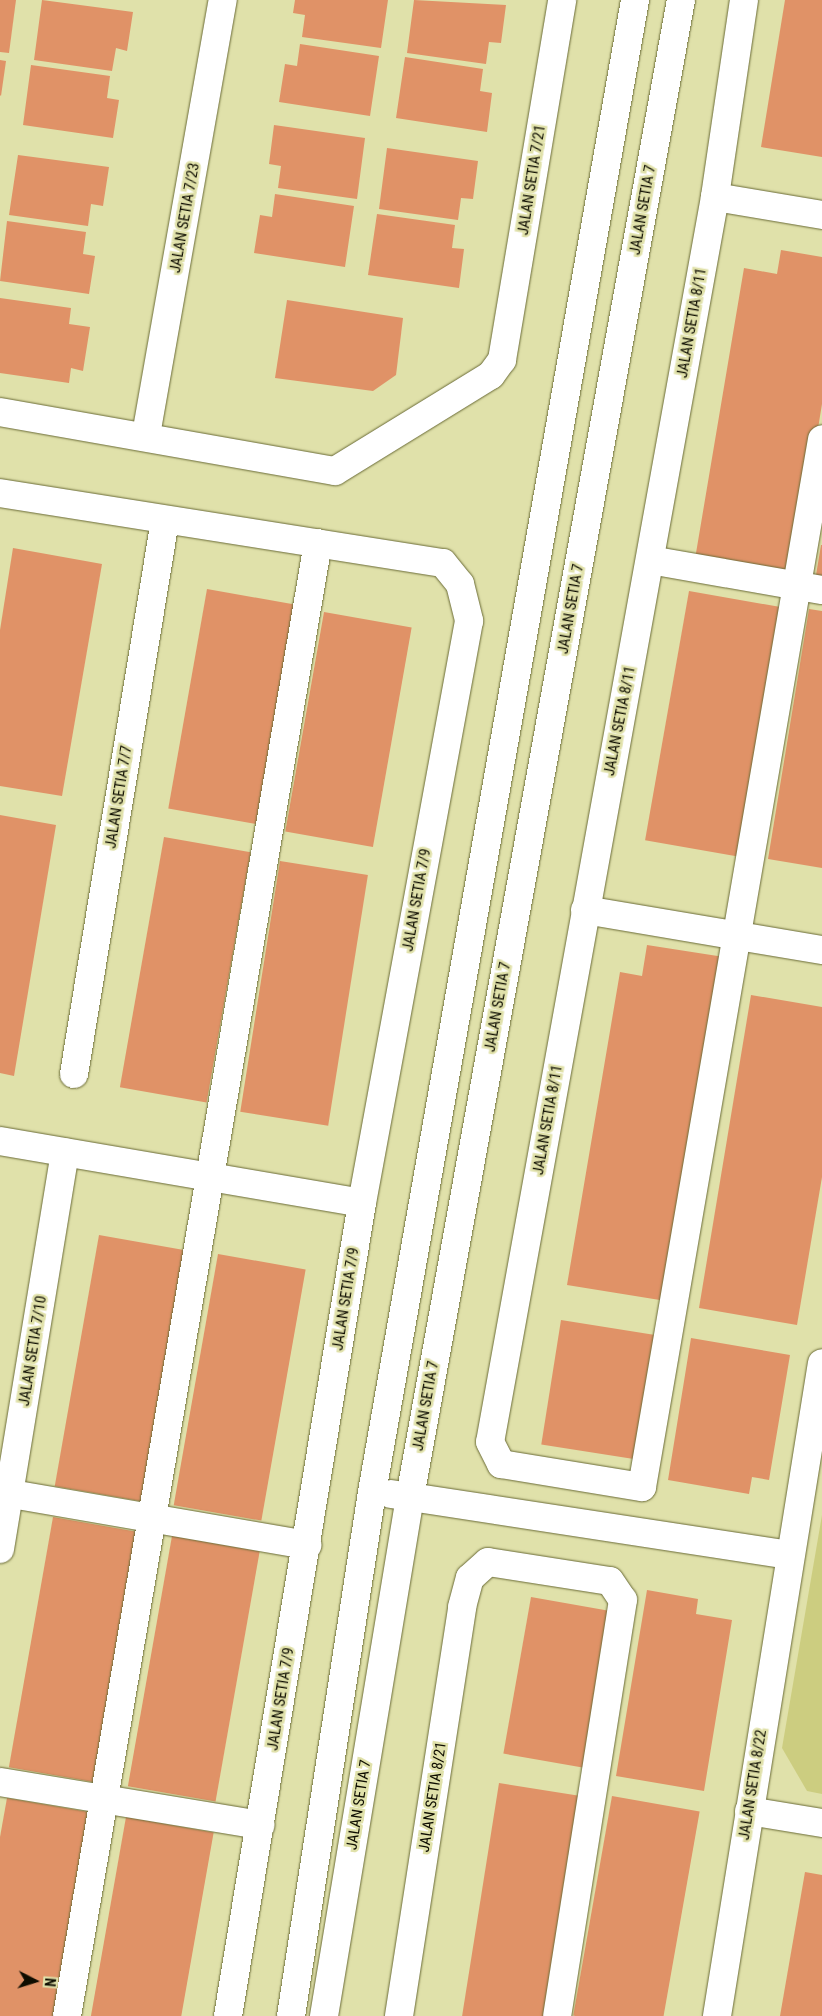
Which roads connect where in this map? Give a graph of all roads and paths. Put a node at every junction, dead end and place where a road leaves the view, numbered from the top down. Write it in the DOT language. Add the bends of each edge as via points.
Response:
graph roads {
  1 [pos="223,0"];
  2 [pos="562,0"];
  3 [pos="635,0"];
  4 [pos="681,0"];
  5 [pos="744,0"];
  6 [pos="715,197"];
  7 [pos="822,215"];
  8 [pos="0,412"];
  9 [pos="146,435"];
  10 [pos="822,439"];
  11 [pos="0,493"];
  12 [pos="165,520"];
  13 [pos="318,543"];
  14 [pos="650,560"];
  15 [pos="810,587"];
  16 [pos="585,910"];
  17 [pos="737,933"];
  18 [pos="822,950"];
  19 [pos="74,1074"];
  20 [pos="0,1141"];
  21 [pos="65,1152"];
  22 [pos="208,1176"];
  23 [pos="362,1203"];
  24 [pos="822,1367"];
  25 [pos="372,1492"];
  26 [pos="5,1493"];
  27 [pos="410,1497"];
  28 [pos="151,1518"];
  29 [pos="307,1545"];
  30 [pos="0,1549"];
  31 [pos="790,1555"];
  32 [pos="0,1782"];
  33 [pos="103,1799"];
  34 [pos="749,1811"];
  35 [pos="822,1823"];
  36 [pos="260,1825"];
  37 [pos="67,2016"];
  38 [pos="228,2016"];
  39 [pos="291,2016"];
  40 [pos="324,2016"];
  41 [pos="399,2016"];
  42 [pos="557,2016"];
  43 [pos="717,2016"];
  1 -- 9 [label="street, JALAN SETIA 7/23"];
  2 -- 9 [label="street, JALAN SETIA 7/21" via="502,360 491,375 335,471"];
  3 -- 25 [label="street"];
  4 -- 27 [label="street, JALAN SETIA 7"];
  5 -- 6 [label="street, JALAN SETIA 8/11"];
  6 -- 7 [label="street"];
  6 -- 14 [label="street, JALAN SETIA 8/11"];
  8 -- 9 [label="street"];
  10 -- 15 [label="street"];
  11 -- 12 [label="street"];
  12 -- 13 [label="street"];
  12 -- 19 [label="street, JALAN SETIA 7/7"];
  13 -- 22 [label="street"];
  13 -- 23 [label="street, JALAN SETIA 7/9" via="442,563 460,584 468,621"];
  14 -- 15 [label="street"];
  14 -- 16 [label="street, JALAN SETIA 8/11"];
  15 -- 17 [label="street"];
  16 -- 17 [label="street"];
  16 -- 17 [label="street, JALAN SETIA 8/11" via="490,1442 501,1464 642,1487"];
  17 -- 18 [label="street"];
  20 -- 21 [label="street"];
  21 -- 22 [label="street"];
  21 -- 26 [label="street, JALAN SETIA 7/10"];
  22 -- 23 [label="street"];
  22 -- 28 [label="street"];
  23 -- 29 [label="street, JALAN SETIA 7/9"];
  24 -- 31 [label="street, JALAN SETIA 8/22"];
  25 -- 27 [label="street"];
  25 -- 39 [label="street"];
  26 -- 28 [label="street"];
  26 -- 30 [label="street, JALAN SETIA 7/10"];
  27 -- 31 [label="street"];
  27 -- 40 [label="street, JALAN SETIA 7"];
  28 -- 29 [label="street"];
  28 -- 33 [label="street"];
  29 -- 36 [label="street, JALAN SETIA 7/9"];
  31 -- 34 [label="street, JALAN SETIA 8/22"];
  32 -- 33 [label="street"];
  33 -- 36 [label="street"];
  33 -- 37 [label="street"];
  34 -- 35 [label="street"];
  34 -- 43 [label="street, JALAN SETIA 8/22"];
  36 -- 38 [label="street, JALAN SETIA 7/9"];
  41 -- 42 [label="street, JALAN SETIA 8/21" via="462,1606 470,1578 488,1562 596,1577 610,1581 622,1600"];
}
